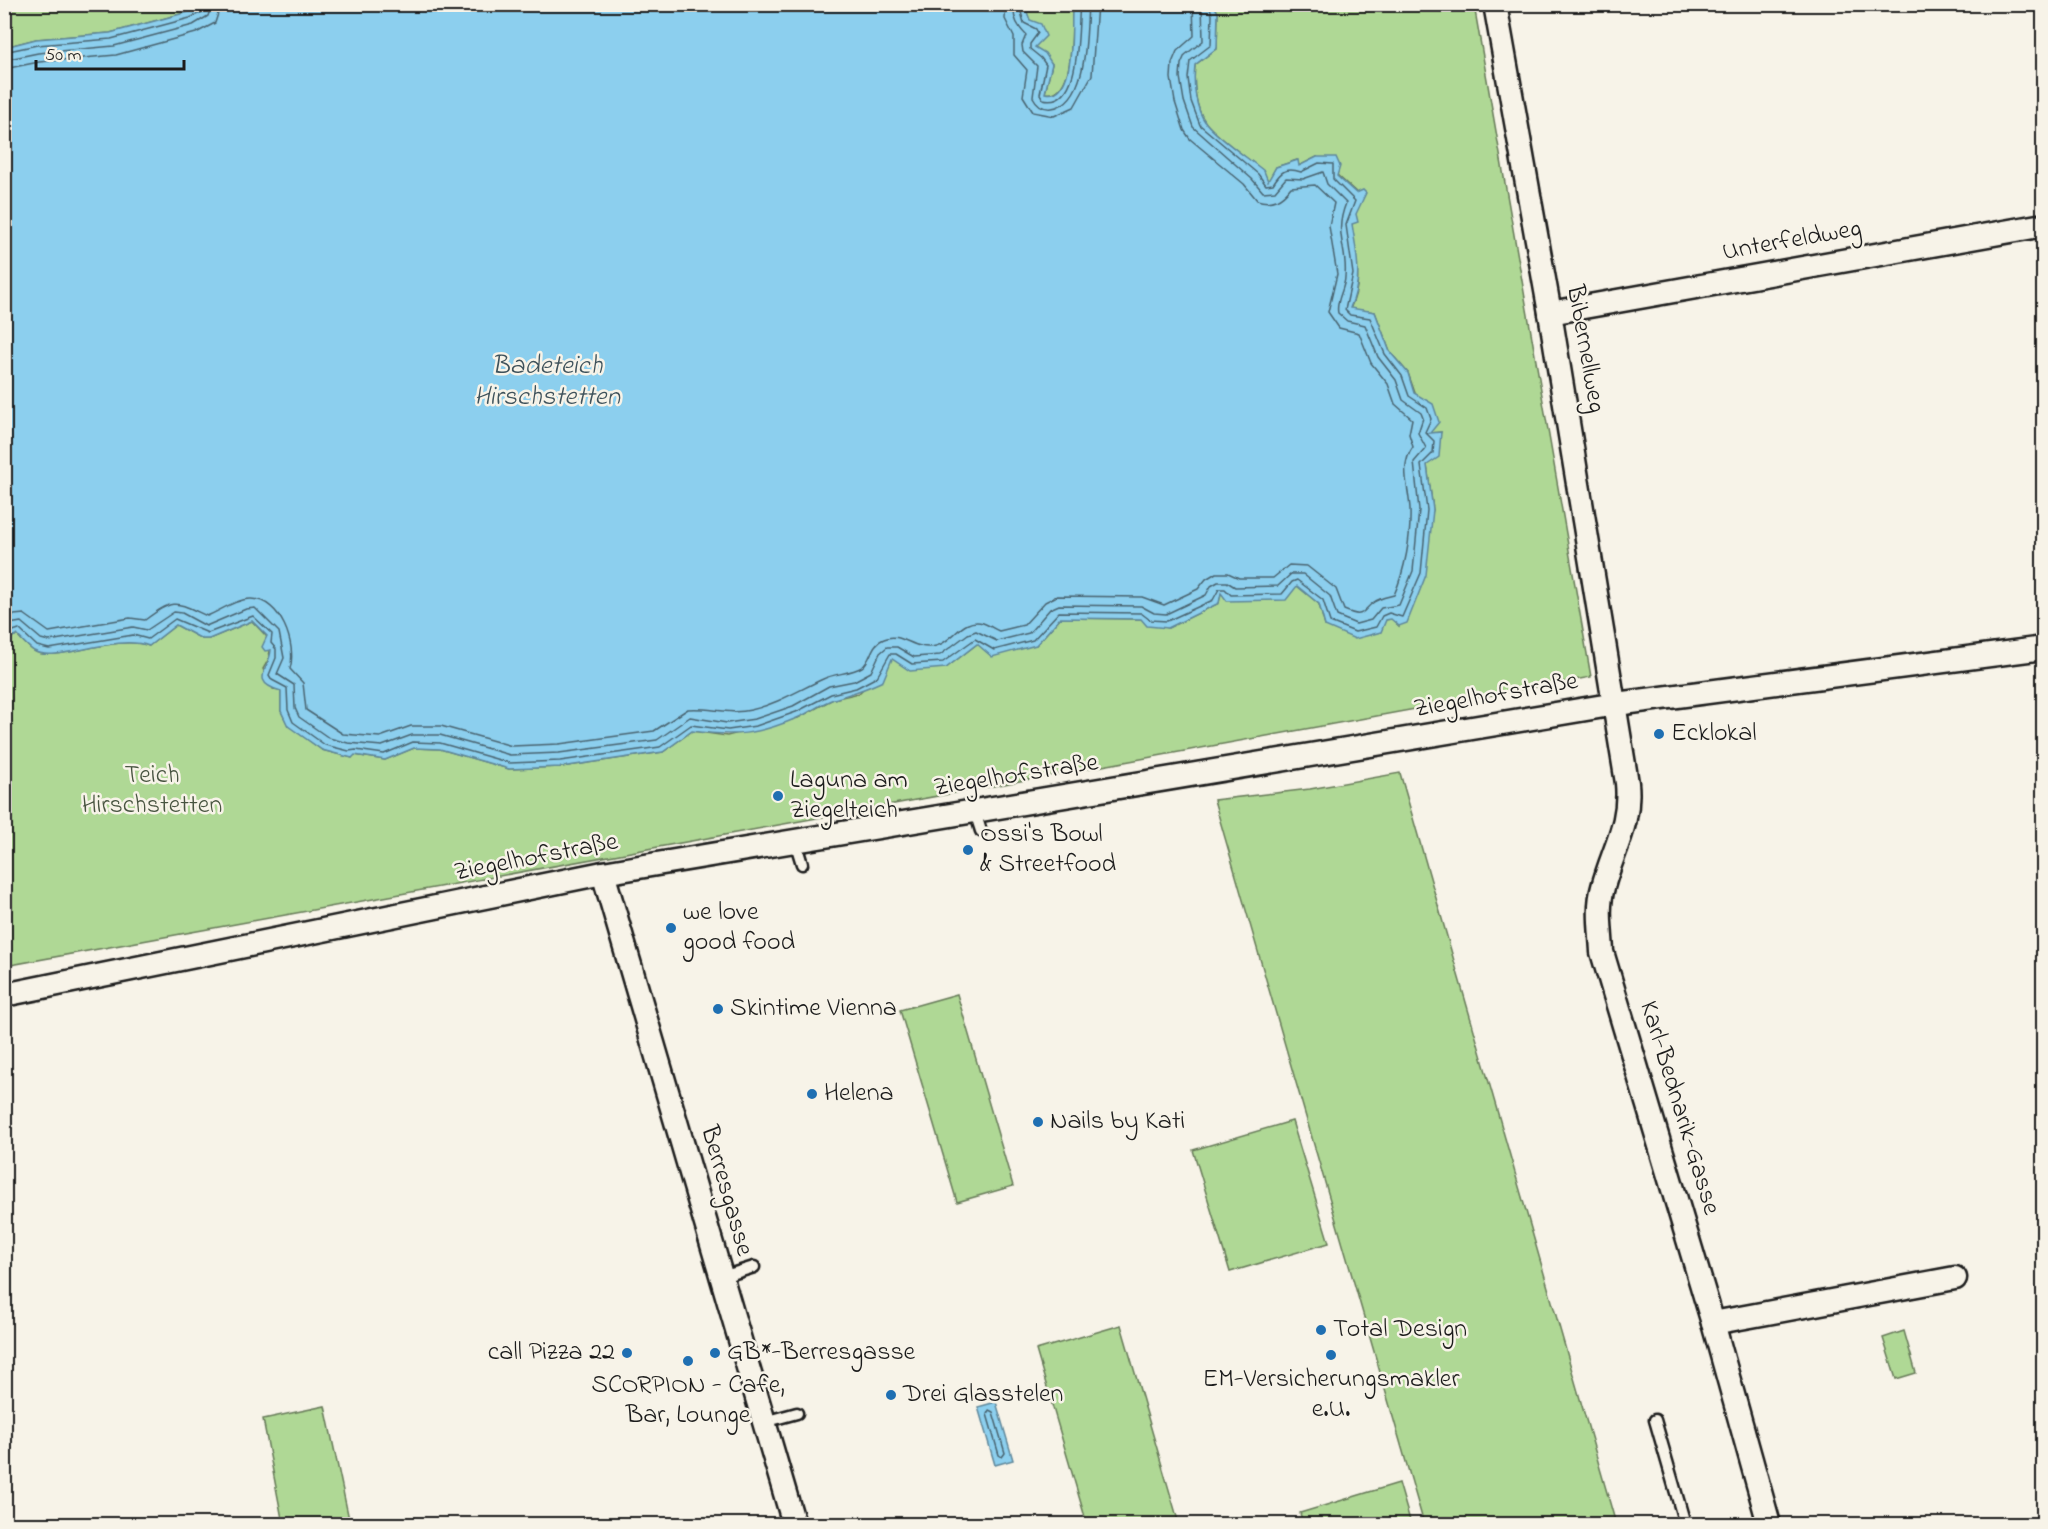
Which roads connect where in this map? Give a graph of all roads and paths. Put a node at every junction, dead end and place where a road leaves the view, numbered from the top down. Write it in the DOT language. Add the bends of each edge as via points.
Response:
graph roads {
  1 [pos="1495,4"];
  2 [pos="2043,225"];
  3 [pos="1551,313"];
  4 [pos="2043,648"];
  5 [pos="1616,704"];
  6 [pos="795,841"];
  7 [pos="802,864"];
  8 [pos="603,873"];
  9 [pos="4,995"];
  10 [pos="754,1268"];
  11 [pos="722,1277"];
  12 [pos="1955,1278"];
  13 [pos="1713,1323"];
  14 [pos="796,1413"];
  15 [pos="1655,1420"];
  16 [pos="764,1422"];
  17 [pos="794,1524"];
  18 [pos="1685,1524"];
  19 [pos="1769,1524"];
  1 -- 3 [label="street, Bibernellweg"];
  2 -- 3 [label="street, Unterfeldweg"];
  3 -- 5 [label="street, Bibernellweg"];
  4 -- 5 [label="street, Ziegelhofstraße"];
  5 -- 6 [label="street, Ziegelhofstraße" via="978,822"];
  5 -- 13 [label="street, Karl-Bednarik-Gasse" via="1629,805 1602,886 1602,952"];
  6 -- 7 [label="lane"];
  6 -- 8 [label="street, Ziegelhofstraße"];
  8 -- 9 [label="street, Ziegelhofstraße"];
  8 -- 11 [label="street, Berresgasse"];
  10 -- 11 [label="lane"];
  11 -- 16 [label="street, Berresgasse"];
  12 -- 13 [label="street"];
  13 -- 19 [label="street, Karl-Bednarik-Gasse"];
  14 -- 16 [label="lane"];
  15 -- 18 [label="lane"];
  16 -- 17 [label="street, Berresgasse"];
}
